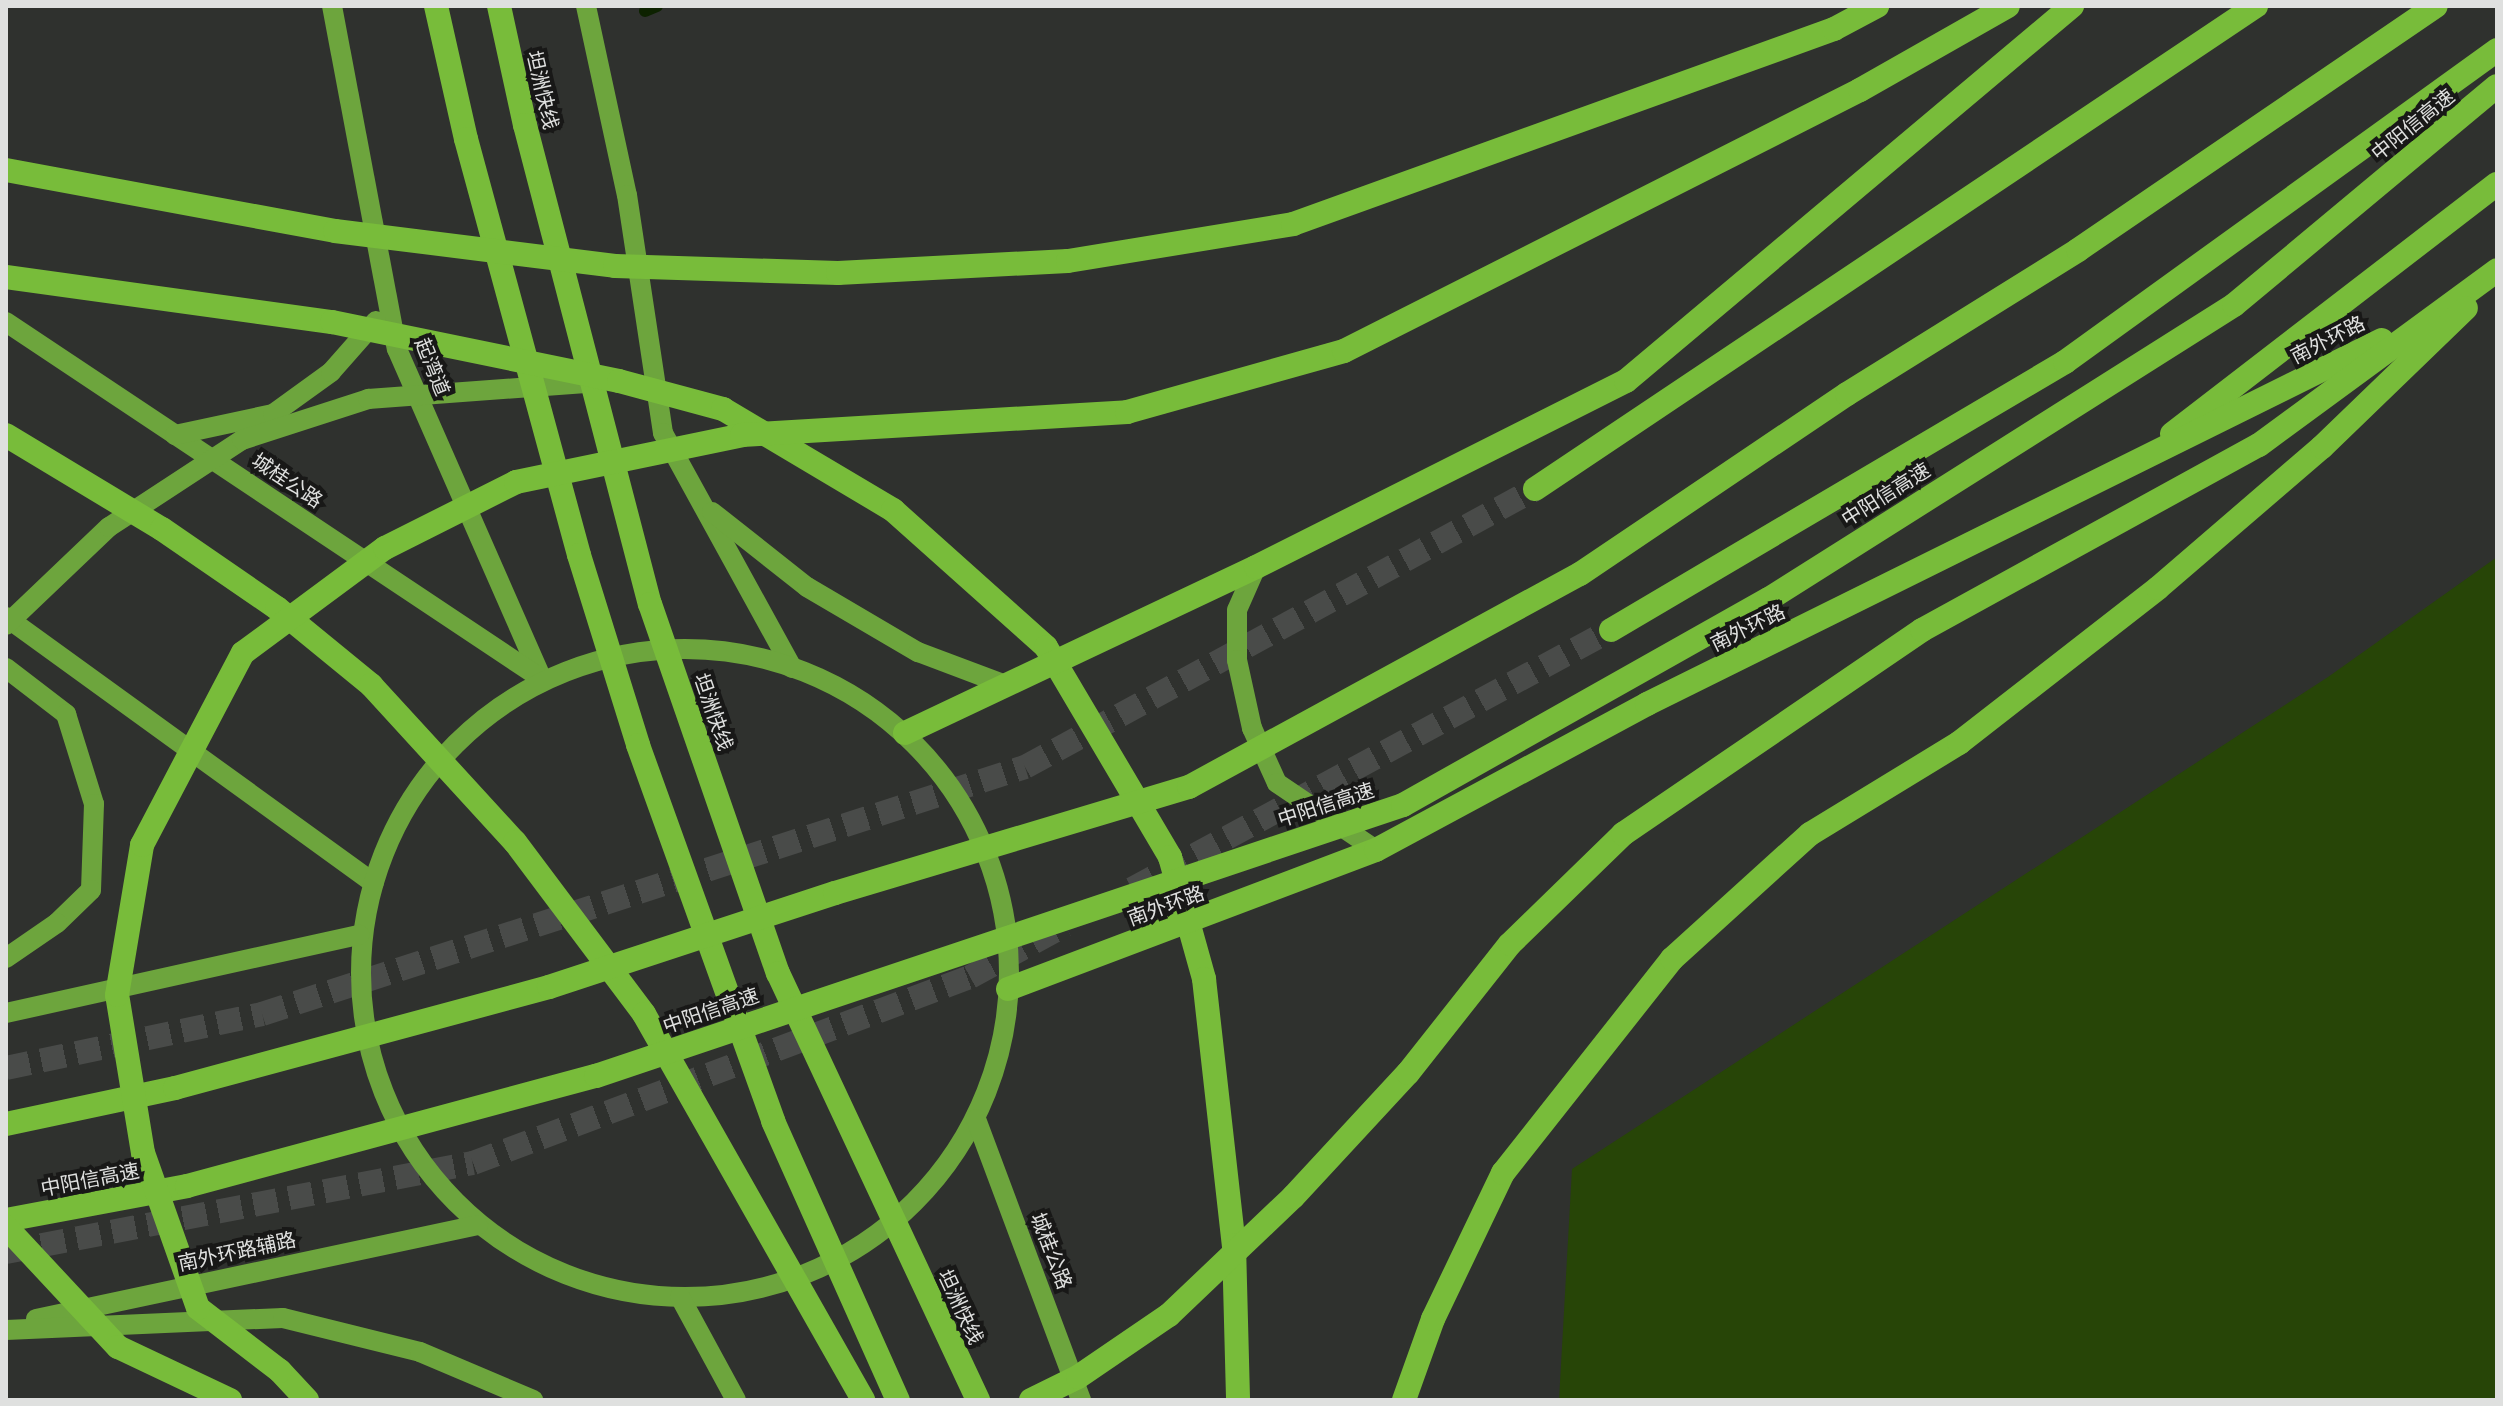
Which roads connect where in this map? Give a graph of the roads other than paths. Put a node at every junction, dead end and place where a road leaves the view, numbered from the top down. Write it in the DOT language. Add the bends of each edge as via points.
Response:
graph roads {
  1 [pos="332,6"];
  2 [pos="436,6"];
  3 [pos="499,6"];
  4 [pos="586,6"];
  5 [pos="1877,6"];
  6 [pos="2008,6"];
  7 [pos="2072,6"];
  8 [pos="2256,6"];
  9 [pos="2436,6"];
  10 [pos="2497,50"];
  11 [pos="2497,86"];
  12 [pos="6,170"];
  13 [pos="2497,184"];
  14 [pos="2497,270"];
  15 [pos="6,277"];
  16 [pos="2497,280"];
  17 [pos="389,306"];
  18 [pos="6,322"];
  19 [pos="619,381"];
  20 [pos="6,435"];
  21 [pos="175,435"];
  22 [pos="2122,471"];
  23 [pos="1535,489"];
  24 [pos="704,506"];
  25 [pos="1256,567"];
  26 [pos="6,617"];
  27 [pos="6,625"];
  28 [pos="1611,630"];
  29 [pos="6,668"];
  30 [pos="792,668"];
  31 [pos="542,679"];
  32 [pos="1006,685"];
  33 [pos="905,733"];
  34 [pos="1376,850"];
  35 [pos="374,883"];
  36 [pos="359,935"];
  37 [pos="6,958"];
  38 [pos="1008,989"];
  39 [pos="6,1013"];
  40 [pos="976,1119"];
  41 [pos="6,1124"];
  42 [pos="6,1220"];
  43 [pos="478,1225"];
  44 [pos="6,1227"];
  45 [pos="680,1297"];
  46 [pos="6,1328"];
  47 [pos="230,1400"];
  48 [pos="307,1400"];
  49 [pos="533,1400"];
  50 [pos="736,1400"];
  51 [pos="863,1400"];
  52 [pos="898,1400"];
  53 [pos="978,1400"];
  54 [pos="1031,1400"];
  55 [pos="1081,1400"];
  56 [pos="1238,1400"];
  57 [pos="1404,1400"];
  1 -- 17 [label="main road, 起湾道"];
  2 -- 52 [label="highway" via="470,155 579,555 638,745 773,1121"];
  3 -- 53 [label="highway, 坦洲快线" via="525,125 655,618 778,973"];
  4 -- 24 [label="main road" via="627,195 663,433"];
  5 -- 12 [label="highway" via="1834,29 1293,224 1068,261 838,273 615,266 335,231"];
  6 -- 48 [label="highway" via="1860,90 1344,351 1127,412 742,435 516,482 385,548 243,653 142,845 117,995 143,1153 198,1308 280,1371"];
  7 -- 25 [label="highway" via="1626,381"];
  8 -- 23 [label="highway"];
  9 -- 41 [label="highway" via="2091,241 1847,394 1580,574 1189,787 849,889 549,987 175,1088"];
  10 -- 28 [label="highway" via="2065,362"];
  11 -- 42 [label="highway, 中阳信高速" via="2234,305 1769,599 1403,805 596,1076 187,1186"];
  13 -- 22 [label="highway"];
  14 -- 54 [label="highway" via="2259,445 1922,630 1623,834 1510,944 1408,1073 1293,1197 1192,1294 1078,1377"];
  15 -- 19 [label="highway" via="332,322"];
  16 -- 22 [label="highway, 南外环路"];
  16 -- 57 [label="highway" via="2322,447 2158,588 1959,743 1810,834 1672,959 1503,1173 1433,1319"];
  17 -- 21 [label="main road" via="331,372 273,414"];
  17 -- 31 [label="main road, 起湾道" via="397,349"];
  18 -- 21 [label="main road, 城桂公路"];
  19 -- 27 [label="main road" via="368,399 242,440 109,527"];
  19 -- 56 [label="highway" via="723,409 893,510 1046,647 1100,731 1170,857 1204,979 1234,1245"];
  20 -- 51 [label="highway" via="162,529 277,608 371,685 515,842 644,1014"];
  21 -- 31 [label="main road, 城桂公路"];
  22 -- 34 [label="highway, 南外环路" via="1647,704"];
  24 -- 30 [label="main road"];
  24 -- 32 [label="main road" via="819,594 918,652"];
  25 -- 32 [label="highway"];
  25 -- 34 [label="main road" via="1237,610 1237,660 1252,728 1277,783"];
  26 -- 35 [label="main road"];
  29 -- 37 [label="main road" via="66,714 94,804 91,890 57,923"];
  30 -- 31 [label="main road" via="756,655 647,649"];
  30 -- 33 [label="main road" via="835,684"];
  31 -- 35 [label="main road" via="454,742 401,813"];
  32 -- 33 [label="highway"];
  33 -- 38 [label="main road" via="959,797 996,873 1011,956"];
  34 -- 38 [label="highway, 南外环路"];
  35 -- 36 [label="main road"];
  36 -- 39 [label="main road"];
  36 -- 43 [label="main road" via="365,1043 406,1144"];
  38 -- 40 [label="main road" via="1004,1040"];
  40 -- 45 [label="main road" via="929,1189 864,1244 771,1291"];
  40 -- 55 [label="main road, 城桂公路"];
  43 -- 45 [label="main road" via="573,1278"];
  43 -- 46 [label="main road, 南外环路辅路"];
  44 -- 47 [label="highway" via="118,1347"];
  45 -- 50 [label="main road"];
  46 -- 49 [label="main road" via="283,1318 420,1352"];
}
